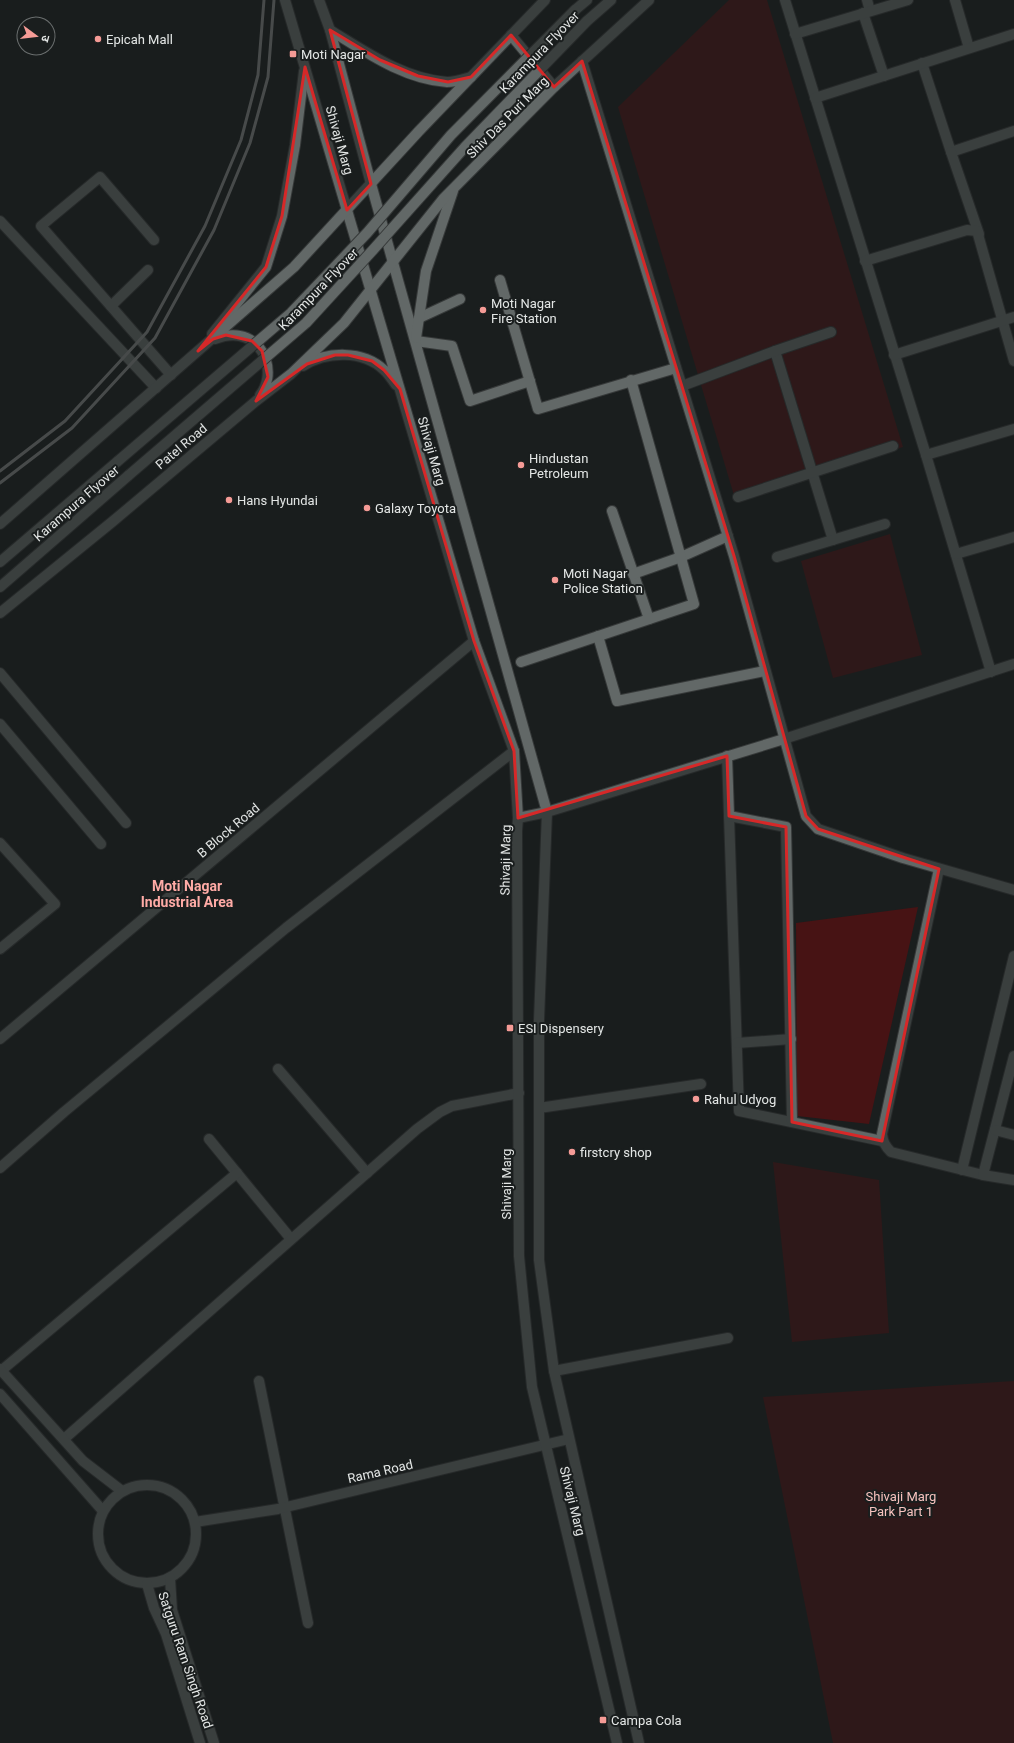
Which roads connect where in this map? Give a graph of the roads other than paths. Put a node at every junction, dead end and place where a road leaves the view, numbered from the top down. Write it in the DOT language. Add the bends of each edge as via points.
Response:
graph roads {
  1 [pos="285,0"];
  2 [pos="319,0"];
  3 [pos="545,0"];
  4 [pos="587,0"];
  5 [pos="611,0"];
  6 [pos="649,0"];
  7 [pos="785,0"];
  8 [pos="867,0"];
  9 [pos="908,0"];
  10 [pos="955,0"];
  11 [pos="867,12"];
  12 [pos="330,30"];
  13 [pos="795,34"];
  14 [pos="511,35"];
  15 [pos="1013,36"];
  16 [pos="969,48"];
  17 [pos="582,61"];
  18 [pos="922,63"];
  19 [pos="304,67"];
  20 [pos="884,76"];
  21 [pos="471,77"];
  22 [pos="554,87"];
  23 [pos="815,98"];
  24 [pos="1014,131"];
  25 [pos="951,152"];
  26 [pos="371,184"];
  27 [pos="455,187"];
  28 [pos="347,210"];
  29 [pos="0,222"];
  30 [pos="979,234"];
  31 [pos="154,240"];
  32 [pos="865,261"];
  33 [pos="393,262"];
  34 [pos="148,270"];
  35 [pos="500,280"];
  36 [pos="370,290"];
  37 [pos="460,299"];
  38 [pos="111,306"];
  39 [pos="1014,317"];
  40 [pos="419,318"];
  41 [pos="1003,320"];
  42 [pos="831,332"];
  43 [pos="213,339"];
  44 [pos="416,342"];
  45 [pos="198,351"];
  46 [pos="775,351"];
  47 [pos="894,355"];
  48 [pos="1014,361"];
  49 [pos="676,368"];
  50 [pos="291,374"];
  51 [pos="171,375"];
  52 [pos="530,380"];
  53 [pos="632,380"];
  54 [pos="682,386"];
  55 [pos="156,388"];
  56 [pos="400,389"];
  57 [pos="256,401"];
  58 [pos="1014,429"];
  59 [pos="893,446"];
  60 [pos="926,455"];
  61 [pos="812,472"];
  62 [pos="738,497"];
  63 [pos="612,511"];
  64 [pos="0,524"];
  65 [pos="885,524"];
  66 [pos="728,536"];
  67 [pos="1014,537"];
  68 [pos="833,540"];
  69 [pos="956,554"];
  70 [pos="681,557"];
  71 [pos="777,558"];
  72 [pos="0,562"];
  73 [pos="633,574"];
  74 [pos="0,587"];
  75 [pos="0,614"];
  76 [pos="648,619"];
  77 [pos="598,636"];
  78 [pos="474,641"];
  79 [pos="521,662"];
  80 [pos="1014,664"];
  81 [pos="765,671"];
  82 [pos="991,672"];
  83 [pos="0,673"];
  84 [pos="0,724"];
  85 [pos="784,739"];
  86 [pos="514,751"];
  87 [pos="727,756"];
  88 [pos="547,812"];
  89 [pos="729,816"];
  90 [pos="518,818"];
  91 [pos="126,823"];
  92 [pos="0,843"];
  93 [pos="101,844"];
  94 [pos="939,869"];
  95 [pos="1014,890"];
  96 [pos="0,949"];
  97 [pos="1014,956"];
  98 [pos="0,1039"];
  99 [pos="790,1039"];
  100 [pos="737,1043"];
  101 [pos="1014,1056"];
  102 [pos="278,1069"];
  103 [pos="1012,1070"];
  104 [pos="701,1084"];
  105 [pos="519,1093"];
  106 [pos="539,1108"];
  107 [pos="792,1122"];
  108 [pos="995,1130"];
  109 [pos="1014,1135"];
  110 [pos="209,1139"];
  111 [pos="882,1141"];
  112 [pos="0,1168"];
  113 [pos="962,1170"];
  114 [pos="237,1173"];
  115 [pos="367,1173"];
  116 [pos="983,1175"];
  117 [pos="1014,1180"];
  118 [pos="292,1239"];
  119 [pos="728,1338"];
  120 [pos="1,1370"];
  121 [pos="554,1371"];
  122 [pos="259,1380"];
  123 [pos="0,1394"];
  124 [pos="64,1439"];
  125 [pos="569,1440"];
  126 [pos="546,1445"];
  127 [pos="122,1490"];
  128 [pos="283,1507"];
  129 [pos="103,1511"];
  130 [pos="195,1522"];
  131 [pos="170,1578"];
  132 [pos="147,1584"];
  133 [pos="308,1624"];
  134 [pos="200,1743"];
  135 [pos="214,1743"];
  136 [pos="617,1743"];
  137 [pos="640,1743"];
  1 -- 19 [label="street, Shivaji Marg"];
  2 -- 12 [label="street, Shivaji Marg"];
  3 -- 14 [label="street"];
  4 -- 72 [label="street, Karampura Flyover, bridge" via="450,135 367,233 291,313"];
  5 -- 74 [label="street, Karampura Flyover, bridge" via="587,20 464,147 306,323"];
  6 -- 17 [label="street, Shiv Das Puri Marg"];
  7 -- 13 [label="street"];
  8 -- 11 [label="street"];
  9 -- 11 [label="street"];
  10 -- 16 [label="street"];
  11 -- 13 [label="street"];
  11 -- 20 [label="street"];
  12 -- 21 [label="street" via="380,60 418,76 448,82"];
  12 -- 26 [label="street, Shivaji Marg"];
  13 -- 23 [label="street"];
  14 -- 21 [label="street"];
  14 -- 22 [label="street"];
  15 -- 16 [label="street"];
  16 -- 18 [label="street"];
  17 -- 22 [label="street, Shiv Das Puri Marg"];
  17 -- 49 [label="street"];
  18 -- 20 [label="street"];
  18 -- 25 [label="street"];
  19 -- 28 [label="street, Shivaji Marg"];
  19 -- 45 [label="street" via="295,145 282,216 266,267"];
  20 -- 23 [label="street"];
  21 -- 26 [label="street"];
  22 -- 27 [label="street, Shiv Das Puri Marg"];
  23 -- 32 [label="street"];
  24 -- 25 [label="street"];
  25 -- 30 [label="street"];
  26 -- 28 [label="street"];
  26 -- 33 [label="street, Shivaji Marg"];
  27 -- 33 [label="street, Shiv Das Puri Marg"];
  27 -- 40 [label="street" via="426,271"];
  28 -- 36 [label="street, Shivaji Marg"];
  28 -- 43 [label="street" via="294,268"];
  29 -- 55 [label="street"];
  30 -- 32 [label="street" via="975,230 967,230"];
  30 -- 41 [label="street"];
  31 -- 38 [label="street" via="100,177 41,226"];
  32 -- 47 [label="street"];
  33 -- 36 [label="street, Shiv Das Puri Marg"];
  33 -- 44 [label="street, Shivaji Marg"];
  34 -- 38 [label="street"];
  35 -- 52 [label="street"];
  36 -- 50 [label="street, Patel Road" via="344,323"];
  36 -- 56 [label="street, Shivaji Marg"];
  37 -- 40 [label="street"];
  38 -- 51 [label="street"];
  39 -- 41 [label="street"];
  40 -- 44 [label="street"];
  41 -- 47 [label="street"];
  41 -- 48 [label="street"];
  42 -- 46 [label="street"];
  43 -- 45 [label="street"];
  43 -- 57 [label="street" via="226,335 240,336 252,341 262,351 268,363 268,377 264,390"];
  44 -- 52 [label="street" via="452,346 470,401"];
  44 -- 88 [label="street, Shivaji Marg"];
  45 -- 51 [label="street"];
  46 -- 54 [label="street"];
  46 -- 61 [label="street"];
  47 -- 60 [label="street"];
  49 -- 53 [label="street"];
  49 -- 54 [label="street"];
  50 -- 56 [label="street" via="321,358 348,355 372,362 384,370"];
  50 -- 57 [label="street, Patel Road"];
  51 -- 55 [label="street"];
  52 -- 53 [label="street" via="538,409"];
  53 -- 70 [label="street"];
  54 -- 66 [label="street"];
  55 -- 64 [label="street"];
  56 -- 78 [label="street, Shivaji Marg"];
  57 -- 75 [label="street, Patel Road"];
  58 -- 60 [label="street"];
  59 -- 61 [label="street"];
  60 -- 69 [label="street"];
  61 -- 62 [label="street"];
  61 -- 68 [label="street"];
  63 -- 73 [label="street"];
  65 -- 68 [label="street"];
  66 -- 70 [label="street"];
  66 -- 81 [label="street"];
  67 -- 69 [label="street"];
  68 -- 71 [label="street"];
  69 -- 82 [label="street"];
  70 -- 73 [label="street"];
  70 -- 76 [label="street" via="694,604"];
  73 -- 76 [label="street"];
  76 -- 77 [label="street"];
  77 -- 79 [label="street"];
  77 -- 81 [label="street" via="617,701"];
  78 -- 86 [label="street, Shivaji Marg"];
  78 -- 98 [label="street, B Block Road"];
  80 -- 82 [label="street"];
  81 -- 85 [label="street"];
  82 -- 85 [label="street"];
  83 -- 91 [label="street"];
  84 -- 93 [label="street"];
  85 -- 87 [label="street"];
  85 -- 94 [label="street" via="806,816 818,830"];
  86 -- 90 [label="street, Shivaji Marg"];
  86 -- 112 [label="street" via="286,928"];
  87 -- 88 [label="street"];
  87 -- 89 [label="street"];
  88 -- 90 [label="street"];
  88 -- 106 [label="street, Shivaji Marg" via="539,1020"];
  89 -- 99 [label="street" via="786,827"];
  89 -- 100 [label="street"];
  90 -- 105 [label="street, Shivaji Marg"];
  92 -- 96 [label="street" via="55,904"];
  94 -- 95 [label="street"];
  94 -- 111 [label="street"];
  97 -- 113 [label="street"];
  99 -- 100 [label="street"];
  99 -- 107 [label="street"];
  100 -- 107 [label="street" via="740,1111"];
  101 -- 103 [label="street"];
  102 -- 115 [label="street"];
  103 -- 108 [label="street"];
  104 -- 106 [label="street"];
  105 -- 115 [label="street" via="464,1103 440,1112"];
  105 -- 126 [label="street, Shivaji Marg" via="519,1256 532,1387"];
  106 -- 121 [label="street, Shivaji Marg" via="539,1260"];
  107 -- 111 [label="street"];
  108 -- 109 [label="street"];
  108 -- 116 [label="street"];
  110 -- 114 [label="street"];
  111 -- 113 [label="street" via="892,1152"];
  113 -- 116 [label="street"];
  114 -- 118 [label="street"];
  114 -- 120 [label="street"];
  115 -- 118 [label="street"];
  116 -- 117 [label="street"];
  118 -- 124 [label="street"];
  119 -- 121 [label="street"];
  120 -- 124 [label="street"];
  121 -- 125 [label="street, Shivaji Marg"];
  122 -- 128 [label="street"];
  123 -- 129 [label="street"];
  124 -- 127 [label="street" via="83,1461"];
  125 -- 126 [label="street, Rama Road"];
  125 -- 137 [label="street, Shivaji Marg"];
  126 -- 128 [label="street, Rama Road"];
  126 -- 136 [label="street, Shivaji Marg"];
  127 -- 129 [label="street"];
  127 -- 130 [label="street" via="144,1484 166,1488 185,1502"];
  128 -- 130 [label="street, Rama Road"];
  128 -- 133 [label="street"];
  129 -- 132 [label="street" via="98,1529 99,1548 109,1566 125,1579"];
  130 -- 131 [label="street" via="193,1552 185,1566"];
  131 -- 132 [label="street"];
  131 -- 135 [label="street, Satguru Ram Singh Road" via="172,1610"];
  132 -- 134 [label="street, Satguru Ram Singh Road" via="166,1634"];
}
